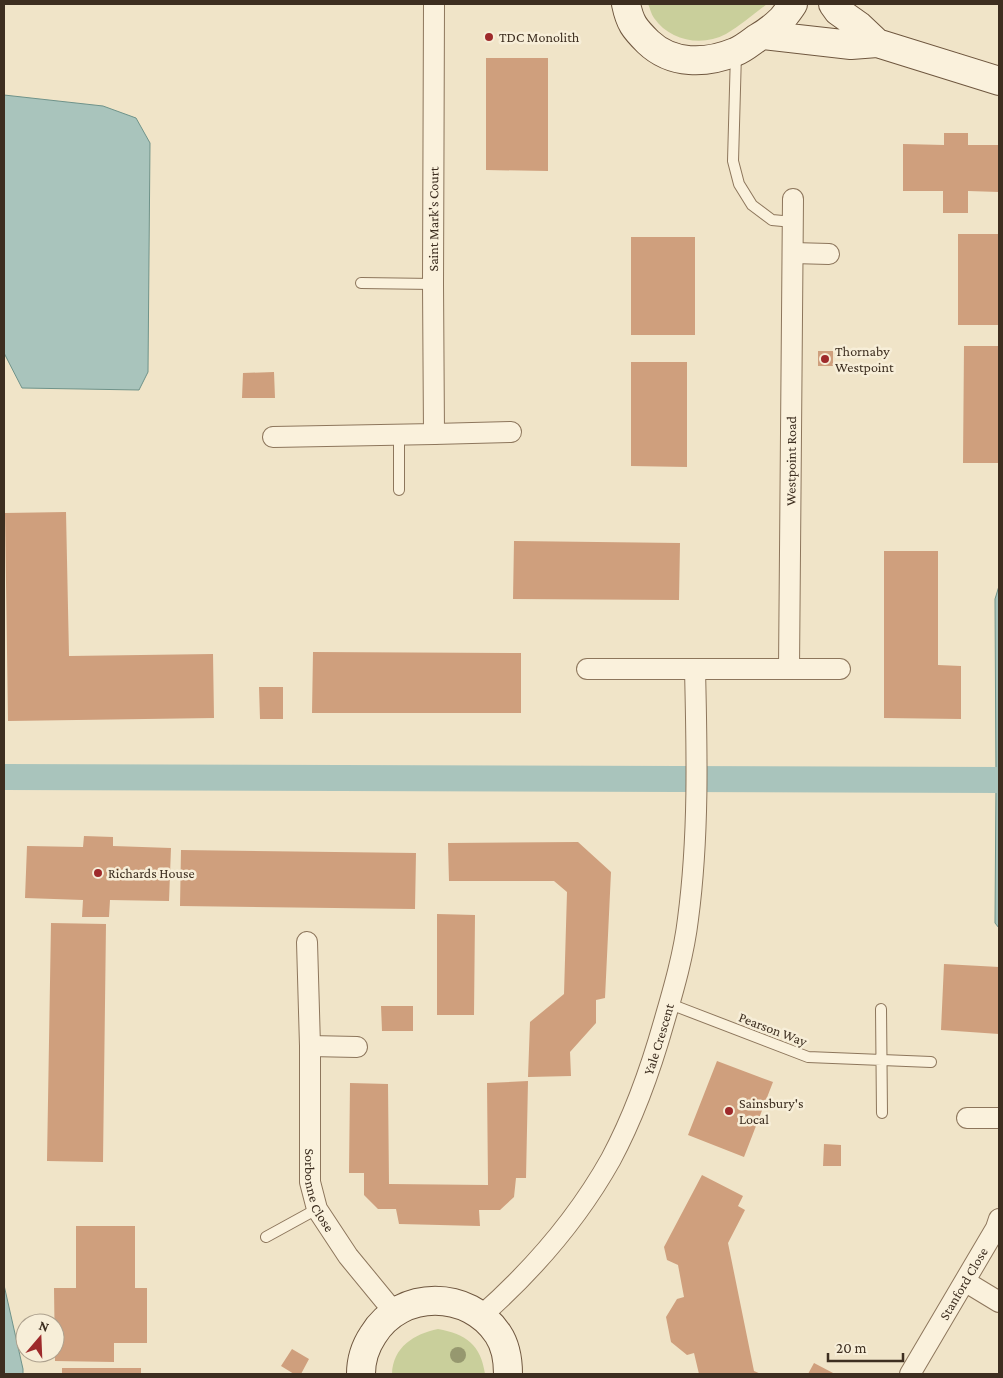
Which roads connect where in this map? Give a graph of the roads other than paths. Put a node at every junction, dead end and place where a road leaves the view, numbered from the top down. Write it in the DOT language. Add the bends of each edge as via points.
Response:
graph roads {
  1 [pos="434,4"];
  2 [pos="626,4"];
  3 [pos="794,4"];
  4 [pos="833,4"];
  5 [pos="762,35"];
  6 [pos="877,43"];
  7 [pos="736,52"];
  8 [pos="999,81"];
  9 [pos="792,199"];
  10 [pos="793,222"];
  11 [pos="792,253"];
  12 [pos="829,254"];
  13 [pos="361,283"];
  14 [pos="433,284"];
  15 [pos="511,432"];
  16 [pos="400,434"];
  17 [pos="434,434"];
  18 [pos="273,437"];
  19 [pos="399,490"];
  20 [pos="587,669"];
  21 [pos="695,669"];
  22 [pos="840,669"];
  23 [pos="789,670"];
  24 [pos="307,942"];
  25 [pos="670,1004"];
  26 [pos="881,1009"];
  27 [pos="310,1046"];
  28 [pos="357,1047"];
  29 [pos="881,1060"];
  30 [pos="931,1062"];
  31 [pos="882,1112"];
  32 [pos="967,1118"];
  33 [pos="999,1118"];
  34 [pos="317,1209"];
  35 [pos="999,1219"];
  36 [pos="266,1237"];
  37 [pos="966,1282"];
  38 [pos="999,1302"];
  39 [pos="394,1312"];
  40 [pos="481,1316"];
  41 [pos="361,1374"];
  42 [pos="508,1374"];
  43 [pos="910,1374"];
  1 -- 14 [label="street, Saint Mark's Court"];
  2 -- 7 [label="street" via="629,19 640,34 669,57 712,60"];
  3 -- 5 [label="street"];
  4 -- 6 [label="street"];
  5 -- 6 [label="street" via="851,45"];
  5 -- 7 [label="street"];
  6 -- 8 [label="street"];
  7 -- 10 [label="lane" via="733,161 739,184 752,205 772,220"];
  9 -- 10 [label="street, Westpoint Road"];
  10 -- 11 [label="street, Westpoint Road"];
  11 -- 12 [label="street"];
  11 -- 23 [label="street, Westpoint Road"];
  13 -- 14 [label="lane"];
  14 -- 17 [label="street, Saint Mark's Court"];
  15 -- 17 [label="street"];
  16 -- 17 [label="street"];
  16 -- 18 [label="street"];
  16 -- 19 [label="lane"];
  20 -- 21 [label="street"];
  21 -- 23 [label="street"];
  21 -- 25 [label="street, Yale Crescent" via="694,855 688,920"];
  22 -- 23 [label="street"];
  24 -- 27 [label="street, Sorbonne Close"];
  25 -- 29 [label="lane, Pearson Way" via="808,1057"];
  25 -- 40 [label="street, Yale Crescent" via="653,1061 611,1158 586,1199 554,1241 506,1294"];
  26 -- 29 [label="lane"];
  27 -- 28 [label="street"];
  27 -- 34 [label="street, Sorbonne Close" via="310,1182"];
  29 -- 30 [label="lane, Pearson Way"];
  29 -- 31 [label="lane"];
  32 -- 33 [label="street"];
  34 -- 36 [label="lane"];
  34 -- 39 [label="street, Sorbonne Close" via="348,1256"];
  35 -- 37 [label="street, Stanford Close"];
  37 -- 38 [label="street"];
  37 -- 43 [label="street, Stanford Close"];
  39 -- 40 [label="street" via="415,1302 438,1300 461,1304"];
  39 -- 41 [label="street" via="378,1326 366,1345"];
  40 -- 42 [label="street" via="498,1335 508,1358"];
}
